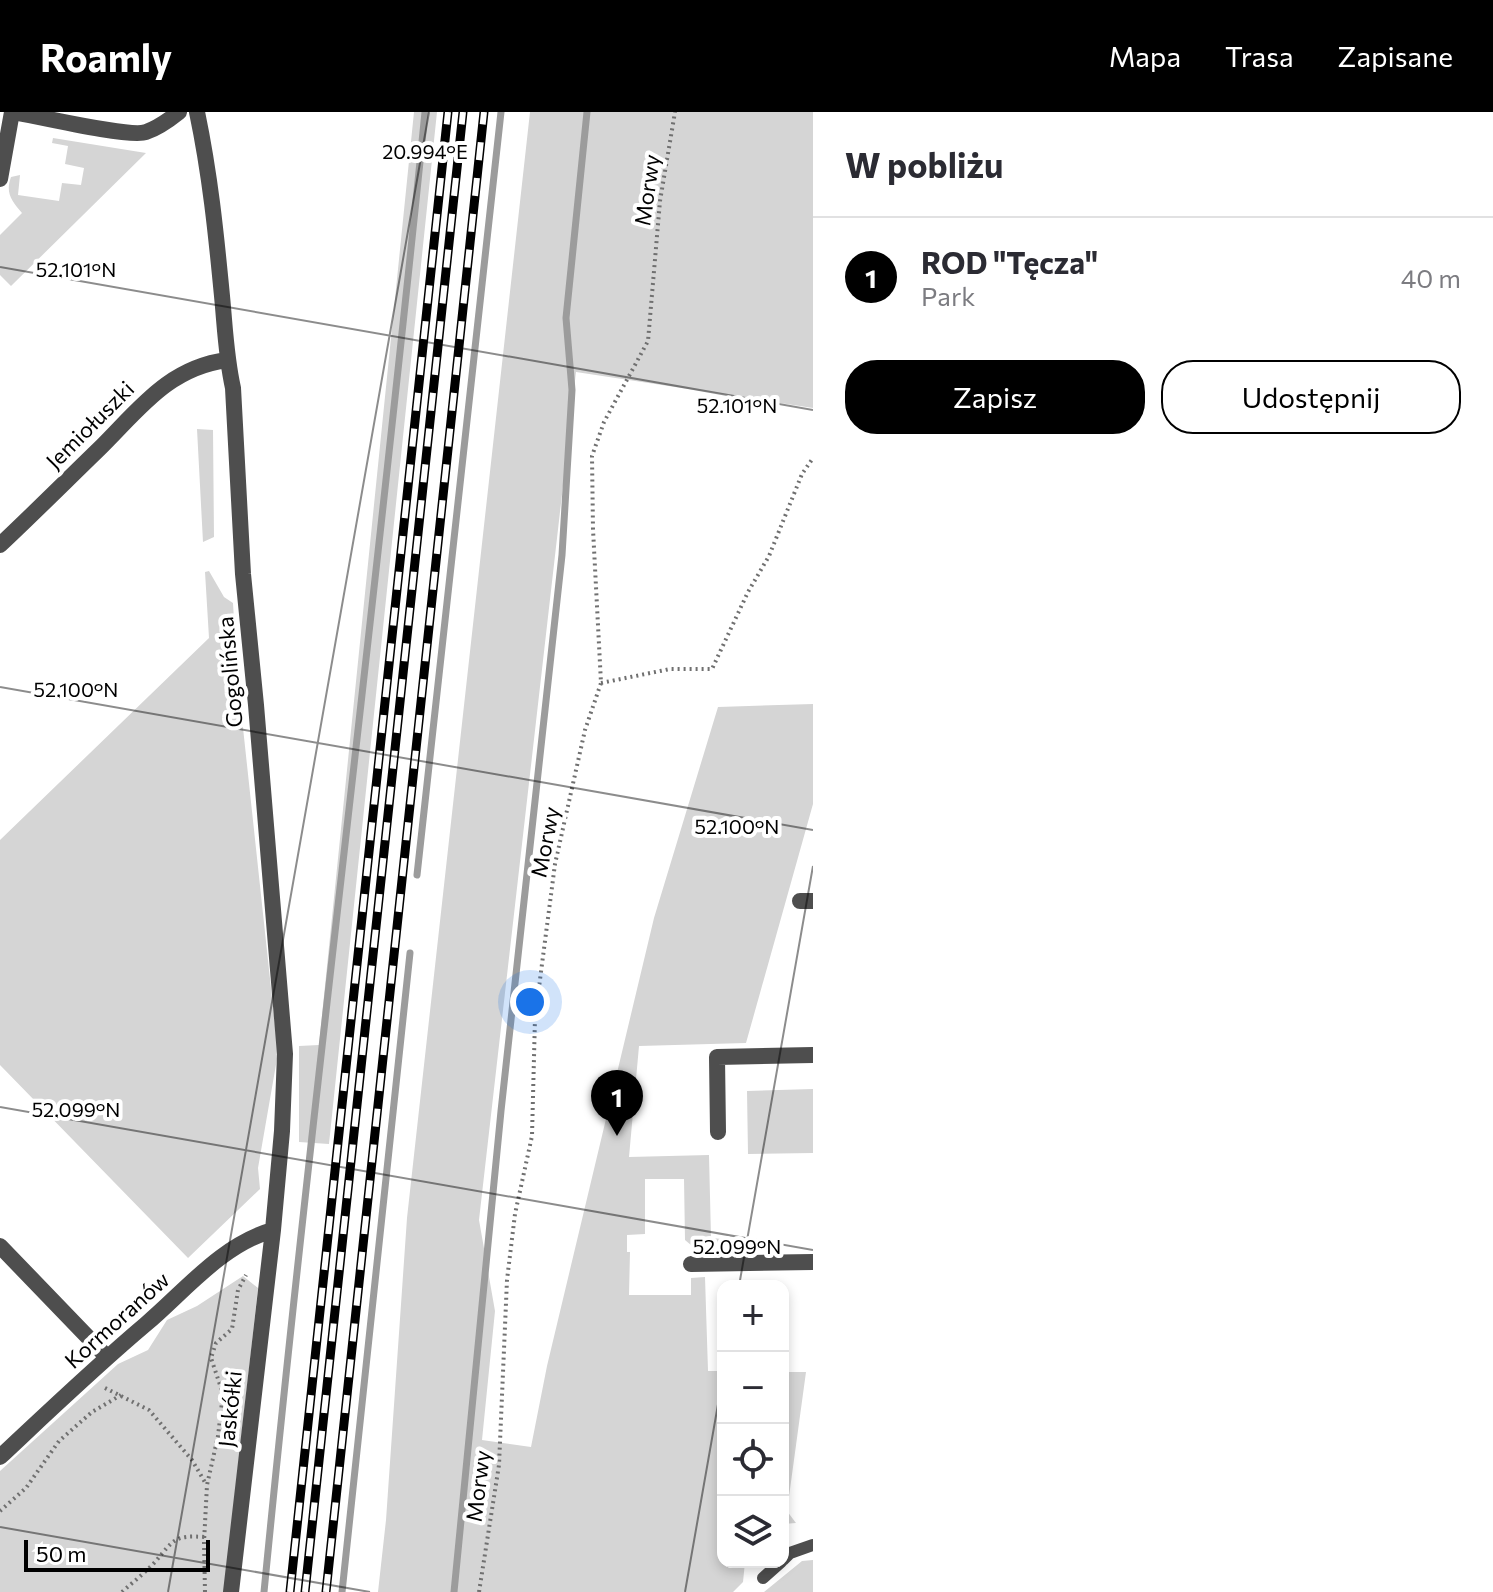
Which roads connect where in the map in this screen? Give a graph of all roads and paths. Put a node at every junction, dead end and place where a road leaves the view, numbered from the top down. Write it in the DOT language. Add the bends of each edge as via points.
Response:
graph roads {
  1 [pos="13,112"];
  2 [pos="179,112"];
  3 [pos="197,112"];
  4 [pos="675,112"];
  5 [pos="0,179"];
  6 [pos="227,360"];
  7 [pos="813,458"];
  8 [pos="0,545"];
  9 [pos="601,683"];
  10 [pos="813,1055"];
  11 [pos="718,1132"];
  12 [pos="273,1230"];
  13 [pos="0,1246"];
  14 [pos="813,1262"];
  15 [pos="269,1264"];
  16 [pos="691,1264"];
  17 [pos="107,1357"];
  18 [pos="85,1378"];
  19 [pos="121,1395"];
  20 [pos="0,1457"];
  21 [pos="207,1485"];
  22 [pos="0,1511"];
  23 [pos="205,1537"];
  24 [pos="813,1545"];
  25 [pos="789,1554"];
  26 [pos="774,1568"];
  27 [pos="763,1578"];
  28 [pos="122,1592"];
  29 [pos="205,1592"];
  30 [pos="231,1592"];
  31 [pos="479,1592"];
  1 -- 2 [label="street" via="144,133"];
  1 -- 5 [label="street"];
  3 -- 6 [label="street, Gogolińska" via="213,198"];
  4 -- 9 [label="path, Morwy" via="660,201 648,341 604,422 592,456"];
  6 -- 8 [label="street, Jemiołuszki" via="185,372 154,392"];
  6 -- 12 [label="street, Gogolińska" via="285,1054"];
  7 -- 9 [label="path" via="712,669 670,669"];
  9 -- 31 [label="path, Morwy" via="555,864 535,1018 532,1136 507,1280 499,1465"];
  10 -- 11 [label="street" via="717,1057"];
  12 -- 15 [label="street, Jaskółki"];
  12 -- 17 [label="street, Kormoranów" via="248,1239 213,1264"];
  13 -- 17 [label="street"];
  14 -- 16 [label="street"];
  15 -- 21 [label="path" via="247,1272 238,1290 232,1329 216,1343 211,1358 223,1394"];
  15 -- 30 [label="street, Jaskółki"];
  17 -- 18 [label="street, Kormoranów"];
  18 -- 19 [label="path"];
  18 -- 20 [label="street, Kormoranów"];
  19 -- 21 [label="path" via="149,1410"];
  19 -- 22 [label="path" via="59,1441 26,1488"];
  21 -- 23 [label="path"];
  23 -- 28 [label="path" via="183,1536 168,1545"];
  23 -- 29 [label="path"];
  24 -- 25 [label="lane"];
  26 -- 27 [label="lane"];
}
